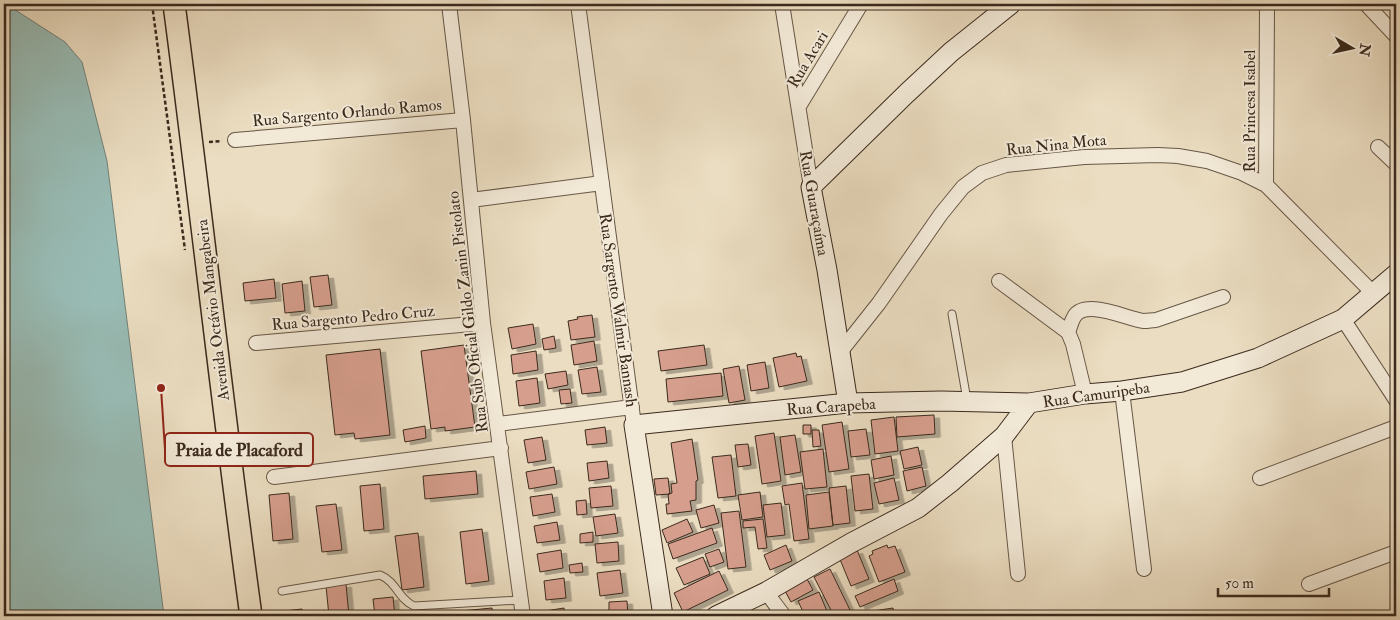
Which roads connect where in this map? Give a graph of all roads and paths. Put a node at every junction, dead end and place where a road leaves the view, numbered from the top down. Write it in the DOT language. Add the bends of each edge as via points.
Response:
graph roads {
  1 [pos="174,4"];
  2 [pos="448,4"];
  3 [pos="578,4"];
  4 [pos="782,4"];
  5 [pos="861,4"];
  6 [pos="1012,4"];
  7 [pos="1268,4"];
  8 [pos="1366,4"];
  9 [pos="1396,36"];
  10 [pos="799,106"];
  11 [pos="463,120"];
  12 [pos="235,140"];
  13 [pos="1378,147"];
  14 [pos="1396,164"];
  15 [pos="602,182"];
  16 [pos="1266,185"];
  17 [pos="811,187"];
  18 [pos="471,200"];
  19 [pos="1396,274"];
  20 [pos="999,281"];
  21 [pos="1374,294"];
  22 [pos="1222,297"];
  23 [pos="952,314"];
  24 [pos="1343,319"];
  25 [pos="483,323"];
  26 [pos="1068,332"];
  27 [pos="256,343"];
  28 [pos="841,351"];
  29 [pos="1122,391"];
  30 [pos="1085,394"];
  31 [pos="1396,400"];
  32 [pos="967,402"];
  33 [pos="848,403"];
  34 [pos="1028,403"];
  35 [pos="633,416"];
  36 [pos="498,424"];
  37 [pos="1396,427"];
  38 [pos="1004,436"];
  39 [pos="500,448"];
  40 [pos="274,477"];
  41 [pos="1260,478"];
  42 [pos="1396,552"];
  43 [pos="1144,569"];
  44 [pos="1018,574"];
  45 [pos="1309,584"];
  46 [pos="282,590"];
  47 [pos="766,592"];
  48 [pos="521,600"];
  49 [pos="251,616"];
  50 [pos="523,616"];
  51 [pos="663,616"];
  52 [pos="716,616"];
  53 [pos="784,616"];
  1 -- 49 [label="main road, Avenida Octávio Mangabeira"];
  2 -- 11 [label="street, Rua Sub Oficial Gildo Zanin Pistolato"];
  3 -- 15 [label="street, Rua Sargento Walmir Bannash"];
  4 -- 10 [label="street, Rua Guaraçaíma"];
  5 -- 10 [label="street, Rua Acari"];
  6 -- 17 [label="main road" via="932,70"];
  7 -- 16 [label="street, Rua Princesa Isabel"];
  8 -- 9 [label="street"];
  10 -- 17 [label="street, Rua Guaraçaíma"];
  11 -- 12 [label="street, Rua Sargento Orlando Ramos"];
  11 -- 18 [label="street, Rua Sub Oficial Gildo Zanin Pistolato"];
  13 -- 14 [label="street"];
  15 -- 18 [label="street"];
  15 -- 35 [label="street, Rua Sargento Walmir Bannash"];
  16 -- 21 [label="street, Rua Princesa Isabel"];
  16 -- 28 [label="street, Rua Nina Mota" via="1207,161 1158,155 1074,158 1006,165 982,174 963,187 941,214"];
  17 -- 28 [label="main road, Rua Guaraçaíma"];
  18 -- 25 [label="street, Rua Sub Oficial Gildo Zanin Pistolato"];
  19 -- 21 [label="main road, Rua Camuripeba"];
  20 -- 26 [label="street"];
  21 -- 24 [label="main road, Rua Camuripeba"];
  22 -- 26 [label="street" via="1145,321 1100,309 1086,309 1078,312"];
  23 -- 32 [label="lane"];
  24 -- 29 [label="main road, Rua Camuripeba" via="1258,358 1182,382"];
  24 -- 31 [label="street"];
  25 -- 27 [label="street, Rua Sargento Pedro Cruz"];
  25 -- 36 [label="street, Rua Sub Oficial Gildo Zanin Pistolato"];
  26 -- 30 [label="street"];
  28 -- 33 [label="main road, Rua Guaraçaíma"];
  29 -- 30 [label="main road, Rua Camuripeba"];
  29 -- 43 [label="street"];
  30 -- 34 [label="main road, Rua Camuripeba"];
  32 -- 33 [label="main road, Rua Carapeba"];
  32 -- 34 [label="main road, Rua Carapeba"];
  33 -- 35 [label="main road, Rua Carapeba"];
  34 -- 38 [label="main road, Rua Camuripeba"];
  35 -- 36 [label="street, Rua Carapeba"];
  35 -- 51 [label="main road, Rua Sargento Walmir Bannash"];
  36 -- 39 [label="street, Rua Sub Oficial Gildo Zanin Pistolato"];
  37 -- 41 [label="street"];
  38 -- 44 [label="street"];
  38 -- 47 [label="main road, Rua Camuripeba" via="918,508"];
  39 -- 40 [label="street"];
  39 -- 48 [label="street, Rua Sub Oficial Gildo Zanin Pistolato"];
  42 -- 45 [label="street"];
  46 -- 48 [label="lane" via="380,576 389,579 404,599 414,606"];
  47 -- 52 [label="main road, Rua Camuripeba"];
  47 -- 53 [label="street"];
  48 -- 50 [label="street, Rua Sub Oficial Gildo Zanin Pistolato"];
}
